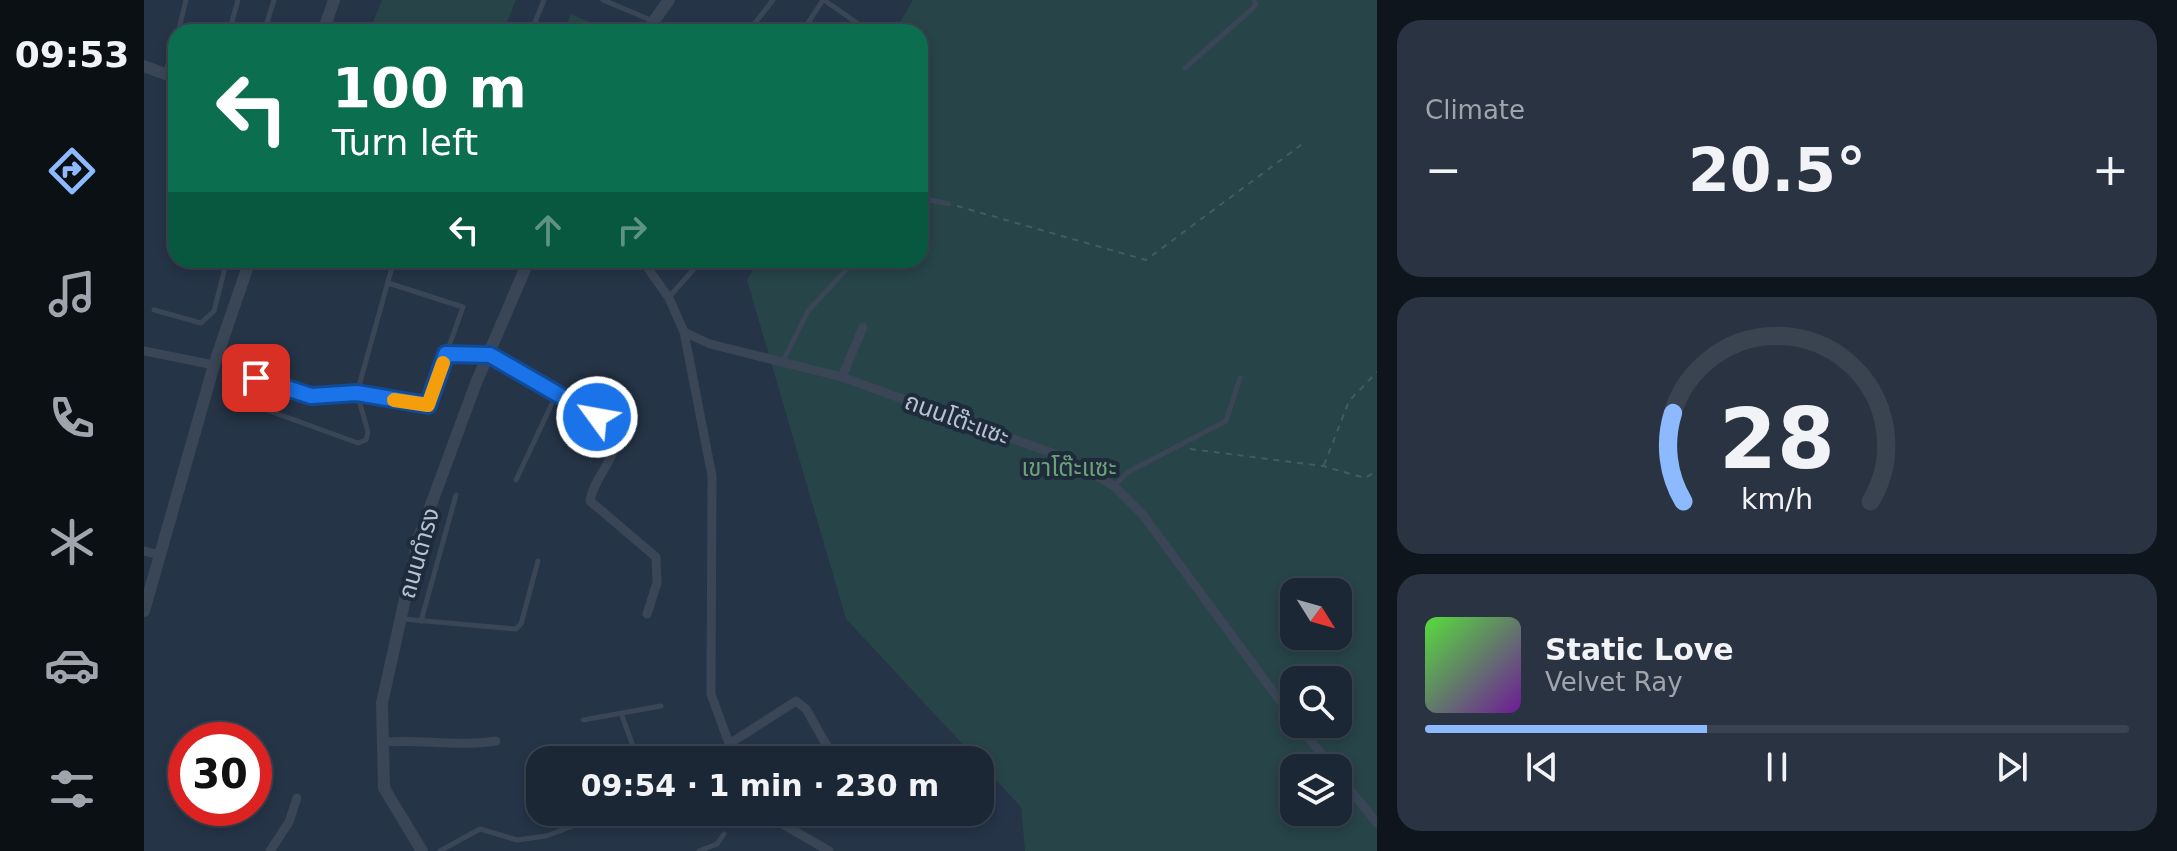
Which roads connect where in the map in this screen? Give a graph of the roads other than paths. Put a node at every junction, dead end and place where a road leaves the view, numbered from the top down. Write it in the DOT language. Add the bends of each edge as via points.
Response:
graph roads {
  1 [pos="186,0"];
  2 [pos="238,0"];
  3 [pos="274,0"];
  4 [pos="334,0"];
  5 [pos="544,0"];
  6 [pos="603,0"];
  7 [pos="669,0"];
  8 [pos="773,0"];
  9 [pos="824,0"];
  10 [pos="1254,0"];
  11 [pos="180,24"];
  12 [pos="231,24"];
  13 [pos="266,24"];
  14 [pos="326,24"];
  15 [pos="534,24"];
  16 [pos="644,24"];
  17 [pos="651,24"];
  18 [pos="754,24"];
  19 [pos="808,24"];
  20 [pos="858,24"];
  21 [pos="144,66"];
  22 [pos="1185,68"];
  23 [pos="168,75"];
  24 [pos="928,200"];
  25 [pos="949,204"];
  26 [pos="225,268"];
  27 [pos="246,268"];
  28 [pos="392,268"];
  29 [pos="526,268"];
  30 [pos="648,268"];
  31 [pos="695,268"];
  32 [pos="848,268"];
  33 [pos="388,283"];
  34 [pos="669,298"];
  35 [pos="154,310"];
  36 [pos="214,311"];
  37 [pos="231,315"];
  38 [pos="863,327"];
  39 [pos="684,332"];
  40 [pos="144,351"];
  41 [pos="446,354"];
  42 [pos="490,355"];
  43 [pos="783,362"];
  44 [pos="214,365"];
  45 [pos="842,377"];
  46 [pos="256,378"];
  47 [pos="1240,378"];
  48 [pos="357,393"];
  49 [pos="557,393"];
  50 [pos="250,404"];
  51 [pos="516,480"];
  52 [pos="1114,486"];
  53 [pos="456,495"];
  54 [pos="144,551"];
  55 [pos="160,555"];
  56 [pos="538,561"];
  57 [pos="144,611"];
  58 [pos="647,614"];
  59 [pos="401,619"];
  60 [pos="421,621"];
  61 [pos="1280,700"];
  62 [pos="661,706"];
  63 [pos="621,713"];
  64 [pos="583,720"];
  65 [pos="1309,738"];
  66 [pos="496,741"];
  67 [pos="383,742"];
  68 [pos="729,744"];
  69 [pos="633,746"];
  70 [pos="827,746"];
  71 [pos="1322,754"];
  72 [pos="1352,792"];
  73 [pos="297,798"];
  74 [pos="1377,823"];
  75 [pos="573,826"];
  76 [pos="786,826"];
  77 [pos="724,834"];
  78 [pos="270,851"];
  79 [pos="422,851"];
  80 [pos="440,851"];
  81 [pos="699,851"];
  82 [pos="829,851"];
  1 -- 11 [label="lane"];
  2 -- 12 [label="lane"];
  3 -- 13 [label="lane"];
  4 -- 14 [label="street"];
  5 -- 15 [label="lane"];
  6 -- 16 [label="lane"];
  7 -- 17 [label="street"];
  8 -- 18 [label="lane"];
  9 -- 19 [label="lane"];
  9 -- 20 [label="lane"];
  10 -- 22 [label="lane" via="1252,9"];
  21 -- 23 [label="street"];
  24 -- 25 [label="lane"];
  26 -- 36 [label="lane"];
  27 -- 37 [label="street"];
  28 -- 33 [label="lane"];
  29 -- 42 [label="street, ถนนดำรง"];
  30 -- 34 [label="street"];
  31 -- 34 [label="lane"];
  32 -- 43 [label="lane" via="808,311"];
  33 -- 41 [label="lane" via="463,307"];
  33 -- 48 [label="lane"];
  34 -- 39 [label="street"];
  35 -- 36 [label="lane" via="201,323"];
  36 -- 37 [label="lane"];
  37 -- 44 [label="street"];
  38 -- 45 [label="street"];
  39 -- 43 [label="street, ถนนโต๊ะแซะ"];
  39 -- 68 [label="street" via="712,476 711,694"];
  40 -- 44 [label="street"];
  41 -- 42 [label="lane"];
  41 -- 48 [label="lane" via="428,405"];
  42 -- 49 [label="street"];
  42 -- 59 [label="street, ถนนดำรง" via="418,540"];
  43 -- 45 [label="street, ถนนโต๊ะแซะ"];
  44 -- 55 [label="street"];
  45 -- 52 [label="street, ถนนโต๊ะแซะ" via="1063,457"];
  46 -- 48 [label="lane" via="311,396"];
  47 -- 52 [label="lane" via="1226,421 1128,472"];
  48 -- 50 [label="lane" via="368,432 358,443"];
  49 -- 51 [label="lane"];
  49 -- 58 [label="street" via="592,413 617,436 590,501 656,557 657,583"];
  52 -- 61 [label="street, ถนนโต๊ะแซะ" via="1143,515"];
  53 -- 60 [label="lane"];
  54 -- 55 [label="street"];
  55 -- 57 [label="street"];
  56 -- 60 [label="lane" via="516,629"];
  59 -- 60 [label="lane"];
  59 -- 67 [label="street, ถนนดำรง" via="382,703"];
  62 -- 63 [label="lane"];
  63 -- 64 [label="lane"];
  63 -- 69 [label="lane"];
  65 -- 71 [label="street, ถนนโต๊ะแซะ"];
  66 -- 67 [label="street"];
  67 -- 79 [label="street, ถนนดำรง" via="384,788"];
  68 -- 70 [label="street" via="796,701"];
  72 -- 74 [label="street"];
  73 -- 78 [label="street"];
  75 -- 80 [label="lane" via="517,840 480,829"];
  76 -- 82 [label="street"];
  77 -- 81 [label="lane" via="717,844"];
}
